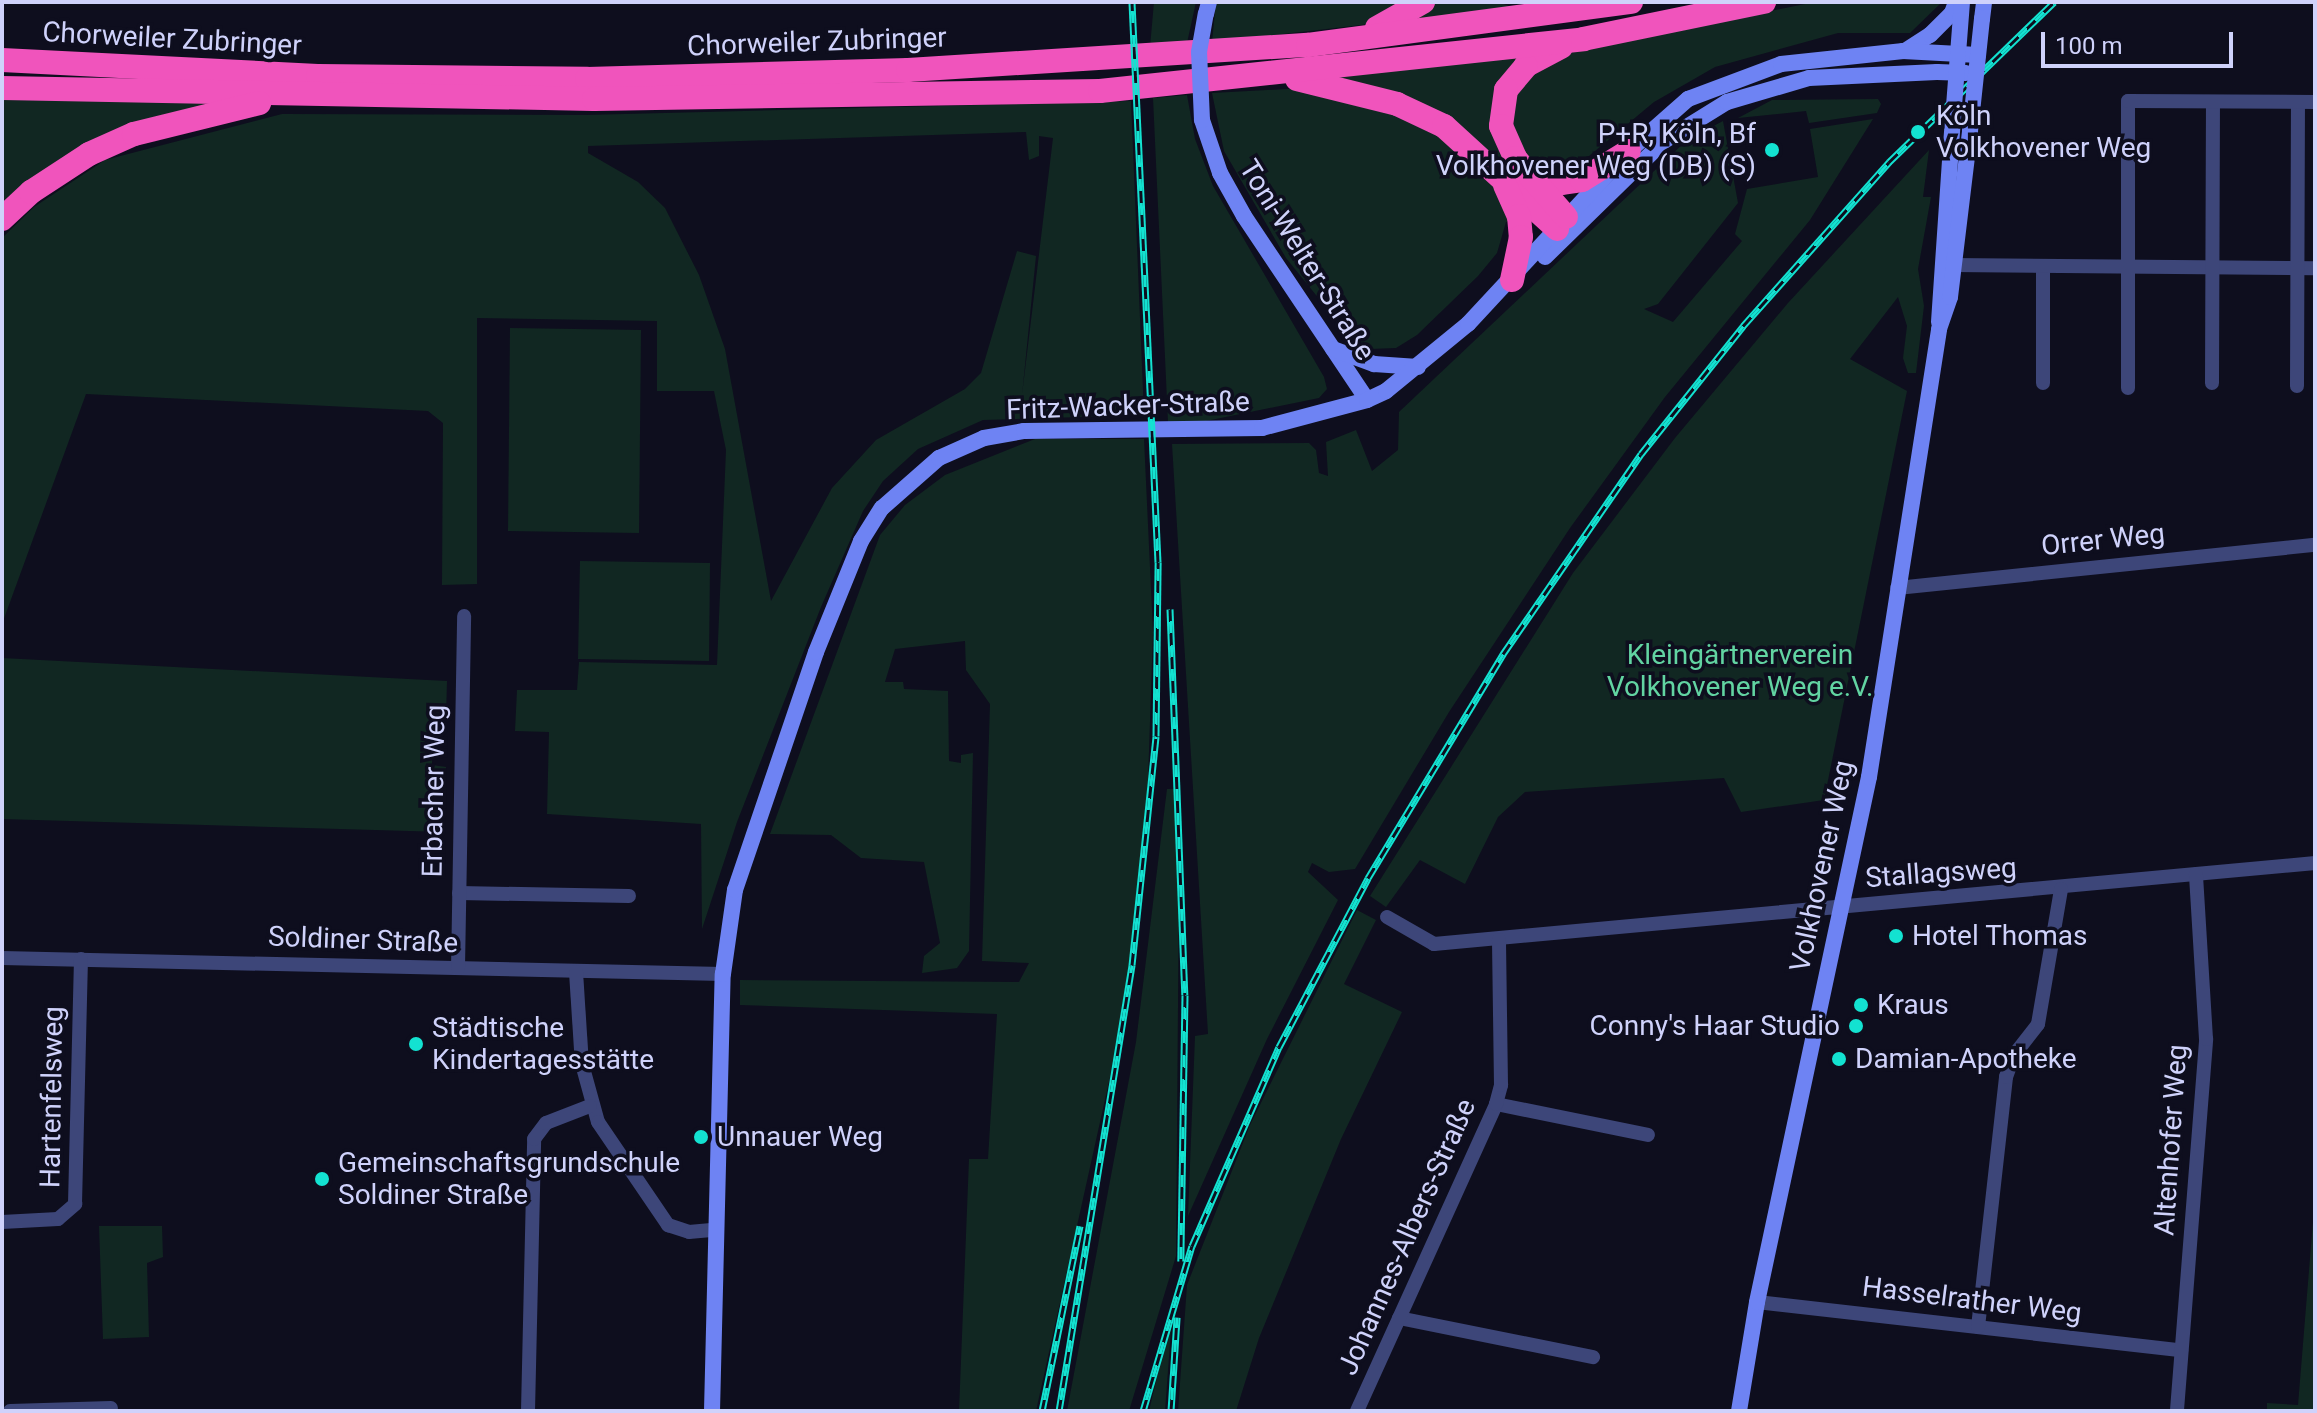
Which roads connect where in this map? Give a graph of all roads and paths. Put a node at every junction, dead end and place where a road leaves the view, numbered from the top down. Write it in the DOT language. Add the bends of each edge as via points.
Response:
graph roads {
  1 [pos="1423,2"];
  2 [pos="1519,2"];
  3 [pos="1631,2"];
  4 [pos="1764,2"];
  5 [pos="1956,2"];
  6 [pos="1962,2"];
  7 [pos="1208,8"];
  8 [pos="1593,9"];
  9 [pos="1983,10"];
  10 [pos="1583,39"];
  11 [pos="1308,45"];
  12 [pos="1954,48"];
  13 [pos="1903,51"];
  14 [pos="1978,55"];
  15 [pos="2,60"];
  16 [pos="1275,73"];
  17 [pos="1956,73"];
  18 [pos="1976,73"];
  19 [pos="2,88"];
  20 [pos="316,95"];
  21 [pos="2213,102"];
  22 [pos="2298,102"];
  23 [pos="2315,102"];
  24 [pos="1629,151"];
  25 [pos="1523,168"];
  26 [pos="1495,169"];
  27 [pos="2,219"];
  28 [pos="1567,226"];
  29 [pos="2043,268"];
  30 [pos="2127,268"];
  31 [pos="2297,268"];
  32 [pos="2315,268"];
  33 [pos="2213,269"];
  34 [pos="1945,270"];
  35 [pos="1512,280"];
  36 [pos="1331,349"];
  37 [pos="1418,367"];
  38 [pos="2043,383"];
  39 [pos="2212,383"];
  40 [pos="2297,386"];
  41 [pos="2128,388"];
  42 [pos="1367,400"];
  43 [pos="2315,545"];
  44 [pos="1897,588"];
  45 [pos="464,616"];
  46 [pos="2315,863"];
  47 [pos="2196,874"];
  48 [pos="2061,889"];
  49 [pos="459,893"];
  50 [pos="629,896"];
  51 [pos="1840,906"];
  52 [pos="1387,917"];
  53 [pos="1499,940"];
  54 [pos="2,958"];
  55 [pos="81,959"];
  56 [pos="458,968"];
  57 [pos="576,972"];
  58 [pos="723,974"];
  59 [pos="1496,1104"];
  60 [pos="590,1106"];
  61 [pos="1648,1135"];
  62 [pos="2,1222"];
  63 [pos="714,1230"];
  64 [pos="1757,1302"];
  65 [pos="1399,1318"];
  66 [pos="1978,1327"];
  67 [pos="2181,1350"];
  68 [pos="1593,1357"];
  69 [pos="111,1408"];
  70 [pos="2177,1410"];
  71 [pos="10,1411"];
  72 [pos="528,1411"];
  73 [pos="712,1411"];
  74 [pos="1357,1411"];
  75 [pos="1739,1411"];
  1 -- 11 [label="highway" via="1391,24"];
  2 -- 8 [label="highway"];
  3 -- 8 [label="highway, Chorweiler Zubringer"];
  4 -- 10 [label="highway, Chorweiler Zubringer"];
  5 -- 13 [label="street" via="1930,35"];
  6 -- 12 [label="street, Volkhovener Weg"];
  7 -- 36 [label="street, Toni-Welter-Straße, bridge" via="1199,52 1202,120 1220,173"];
  8 -- 11 [label="highway, Chorweiler Zubringer"];
  9 -- 14 [label="street, Volkhovener Weg, bridge"];
  10 -- 16 [label="highway, Chorweiler Zubringer"];
  10 -- 25 [label="highway" via="1526,66 1506,90 1500,107 1502,134"];
  11 -- 15 [label="highway, Chorweiler Zubringer" via="908,70 587,79 318,76"];
  12 -- 13 [label="street, Fritz-Wacker-Straße"];
  12 -- 14 [label="street, Fritz-Wacker-Straße, bridge"];
  12 -- 17 [label="street, Volkhovener Weg, bridge"];
  13 -- 24 [label="street, Fritz-Wacker-Straße" via="1781,64 1731,79 1688,99"];
  14 -- 18 [label="street, Volkhovener Weg, bridge"];
  16 -- 20 [label="highway, Chorweiler Zubringer" via="1100,91 973,94 594,99"];
  16 -- 26 [label="highway" via="1397,104 1444,126"];
  17 -- 18 [label="street, Fritz-Wacker-Straße, bridge"];
  17 -- 28 [label="street, Fritz-Wacker-Straße, bridge" via="1809,78 1727,102 1664,141"];
  17 -- 34 [label="street, Volkhovener Weg, bridge"];
  18 -- 34 [label="street, Volkhovener Weg, bridge"];
  19 -- 20 [label="highway, Chorweiler Zubringer"];
  20 -- 27 [label="highway, Chorweiler Zubringer" via="227,108 134,134 58,173"];
  21 -- 22 [label="street"];
  21 -- 30 [label="street" via="2128,101"];
  21 -- 33 [label="street"];
  22 -- 23 [label="street"];
  22 -- 31 [label="street"];
  24 -- 25 [label="highway" via="1582,180 1561,183"];
  24 -- 28 [label="street, Fritz-Wacker-Straße"];
  25 -- 28 [label="highway"];
  26 -- 28 [label="highway"];
  26 -- 35 [label="highway" via="1519,216 1521,237"];
  28 -- 35 [label="street, Fritz-Wacker-Straße"];
  29 -- 30 [label="street"];
  29 -- 34 [label="street"];
  29 -- 38 [label="street"];
  30 -- 33 [label="street"];
  30 -- 41 [label="street"];
  31 -- 32 [label="street"];
  31 -- 33 [label="street"];
  31 -- 40 [label="street"];
  33 -- 39 [label="street"];
  34 -- 44 [label="street, Volkhovener Weg"];
  35 -- 37 [label="street, Fritz-Wacker-Straße"];
  36 -- 37 [label="street" via="1374,364"];
  36 -- 42 [label="street, Toni-Welter-Straße"];
  37 -- 42 [label="street, Fritz-Wacker-Straße"];
  42 -- 58 [label="street, Fritz-Wacker-Straße" via="1262,428 1024,431 984,438 912,477 882,508 861,541 816,652 735,890"];
  43 -- 44 [label="street, Orrer Weg"];
  44 -- 51 [label="street, Volkhovener Weg" via="1869,777"];
  45 -- 49 [label="street, Erbacher Weg"];
  46 -- 47 [label="street, Stallagsweg"];
  47 -- 48 [label="street, Stallagsweg"];
  47 -- 67 [label="street, Altenhofer Weg" via="2206,1039"];
  48 -- 51 [label="street, Stallagsweg"];
  48 -- 66 [label="street" via="2038,1024 2014,1055 2006,1077"];
  49 -- 50 [label="street"];
  49 -- 56 [label="street, Erbacher Weg"];
  51 -- 53 [label="street, Stallagsweg"];
  51 -- 64 [label="street, Volkhovener Weg"];
  52 -- 53 [label="street, Stallagsweg" via="1434,944"];
  53 -- 59 [label="street, Johannes-Albers-Straße" via="1501,1085"];
  54 -- 55 [label="street, Soldiner Straße"];
  55 -- 56 [label="street, Soldiner Straße"];
  55 -- 62 [label="street, Hartenfelsweg" via="75,1204 58,1219"];
  56 -- 57 [label="street, Soldiner Straße"];
  57 -- 58 [label="street, Soldiner Straße"];
  57 -- 60 [label="street"];
  58 -- 63 [label="street"];
  59 -- 61 [label="street"];
  59 -- 65 [label="street, Johannes-Albers-Straße"];
  60 -- 63 [label="street" via="668,1225 689,1232"];
  60 -- 72 [label="street" via="546,1123 534,1139"];
  63 -- 73 [label="street"];
  64 -- 66 [label="street, Hasselrather Weg"];
  64 -- 75 [label="street, Volkhovener Weg"];
  65 -- 68 [label="street"];
  65 -- 74 [label="street, Johannes-Albers-Straße"];
  66 -- 67 [label="street, Hasselrather Weg"];
  67 -- 70 [label="street, Altenhofer Weg"];
  69 -- 71 [label="street"];
}
